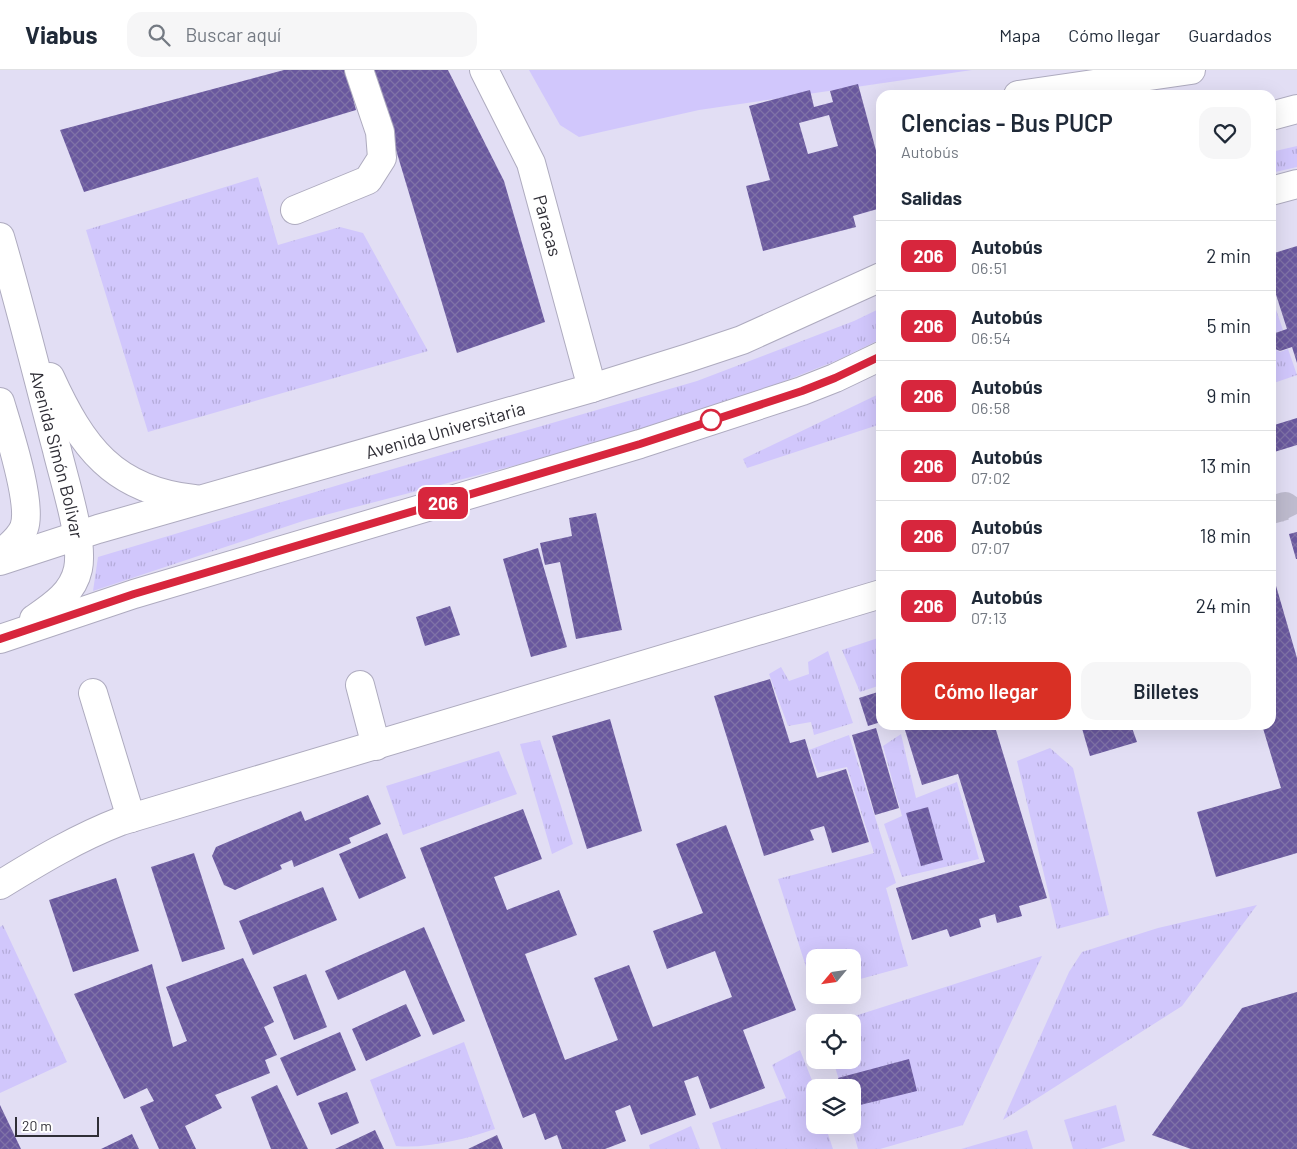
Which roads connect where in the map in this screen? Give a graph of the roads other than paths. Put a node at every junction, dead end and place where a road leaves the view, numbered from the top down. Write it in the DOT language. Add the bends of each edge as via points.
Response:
graph roads {
  1 [pos="359,70"];
  2 [pos="484,70"];
  3 [pos="1191,70"];
  4 [pos="1053,90"];
  5 [pos="1297,109"];
  6 [pos="1276,115"];
  7 [pos="1297,184"];
  8 [pos="1276,190"];
  9 [pos="295,210"];
  10 [pos="0,237"];
  11 [pos="876,279"];
  12 [pos="14,283"];
  13 [pos="876,358"];
  14 [pos="592,388"];
  15 [pos="0,402"];
  16 [pos="205,500"];
  17 [pos="77,536"];
  18 [pos="0,554"];
  19 [pos="0,561"];
  20 [pos="876,596"];
  21 [pos="0,638"];
  22 [pos="360,685"];
  23 [pos="93,693"];
  24 [pos="376,746"];
  25 [pos="131,818"];
  26 [pos="0,885"];
  1 -- 9 [label="main road" via="380,132 382,158 368,180"];
  2 -- 14 [label="main road, Paracas" via="531,163"];
  3 -- 4 [label="main road"];
  5 -- 6 [label="main road"];
  7 -- 8 [label="main road"];
  10 -- 12 [label="main road, Avenida Simón Bolivar"];
  11 -- 14 [label="main road, Avenida Universitaria" via="742,340"];
  12 -- 16 [label="main road" via="61,401 91,448 111,468 139,486"];
  12 -- 17 [label="main road, Avenida Simón Bolivar"];
  13 -- 21 [label="main road" via="802,391 640,444 134,594"];
  14 -- 16 [label="main road, Avenida Universitaria"];
  15 -- 18 [label="main road" via="26,511 24,529"];
  16 -- 17 [label="main road, Avenida Universitaria"];
  17 -- 19 [label="main road, Avenida Universitaria"];
  17 -- 21 [label="main road, Avenida Simón Bolivar" via="78,567 67,593 34,619"];
  20 -- 24 [label="main road"];
  22 -- 24 [label="main road"];
  23 -- 25 [label="main road"];
  24 -- 25 [label="main road"];
  25 -- 26 [label="main road" via="89,834"];
}
